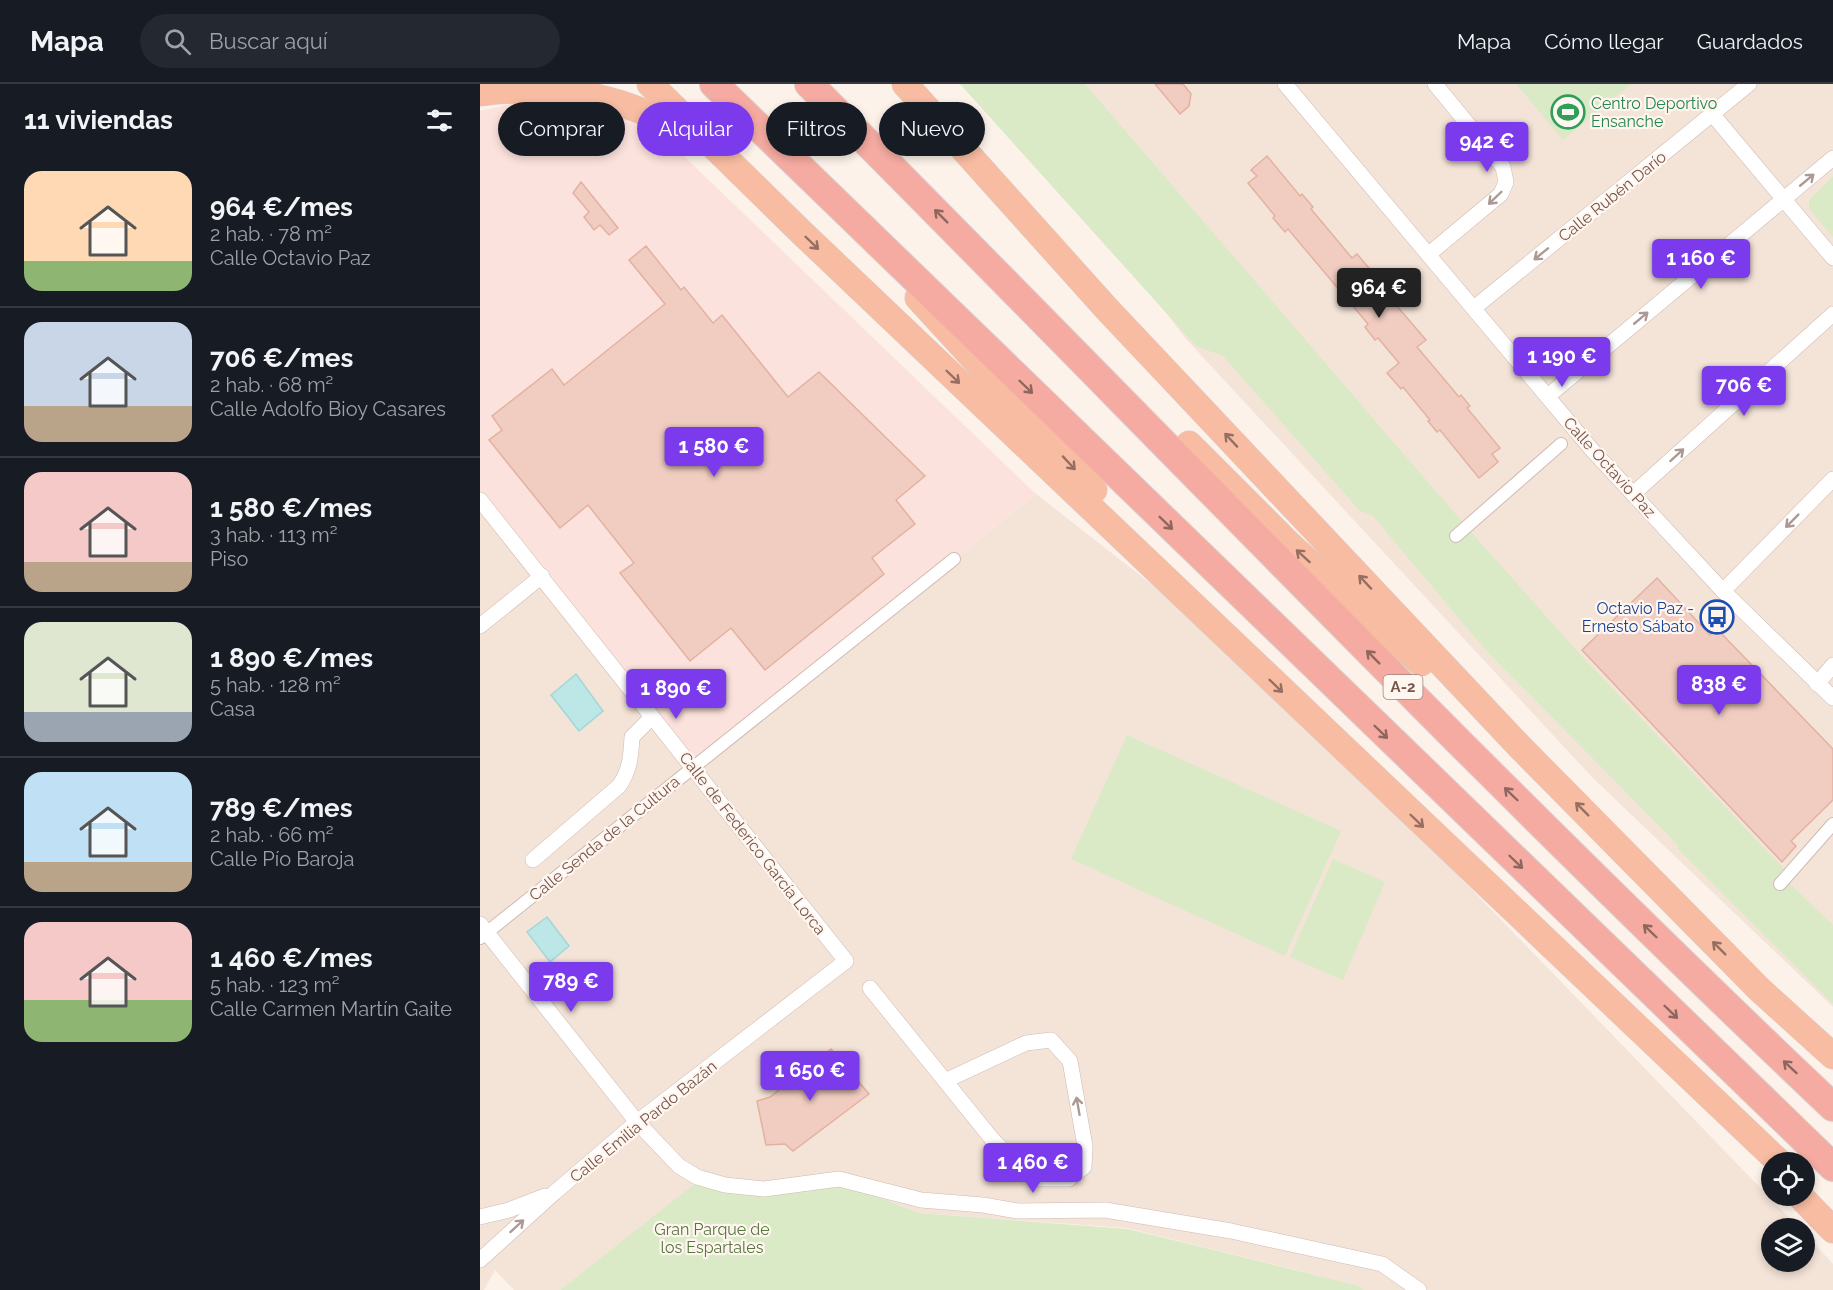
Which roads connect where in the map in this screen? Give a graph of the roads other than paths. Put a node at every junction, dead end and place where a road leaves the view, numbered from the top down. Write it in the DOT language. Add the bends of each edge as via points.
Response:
graph roads {
  1 [pos="650,84"];
  2 [pos="714,84"];
  3 [pos="809,84"];
  4 [pos="905,84"];
  5 [pos="929,84"];
  6 [pos="1285,84"];
  7 [pos="1435,84"];
  8 [pos="1749,84"];
  9 [pos="480,93"];
  10 [pos="1713,115"];
  11 [pos="788,157"];
  12 [pos="1833,158"];
  13 [pos="1783,200"];
  14 [pos="786,218"];
  15 [pos="1429,254"];
  16 [pos="982,258"];
  17 [pos="1833,258"];
  18 [pos="1106,308"];
  19 [pos="1474,308"];
  20 [pos="1833,314"];
  21 [pos="1548,396"];
  22 [pos="1189,444"];
  23 [pos="1561,444"];
  24 [pos="1833,479"];
  25 [pos="1633,494"];
  26 [pos="480,500"];
  27 [pos="1456,536"];
  28 [pos="954,560"];
  29 [pos="542,576"];
  30 [pos="1723,591"];
  31 [pos="480,626"];
  32 [pos="1255,665"];
  33 [pos="1833,665"];
  34 [pos="1817,684"];
  35 [pos="1833,698"];
  36 [pos="652,717"];
  37 [pos="1520,747"];
  38 [pos="693,768"];
  39 [pos="1833,824"];
  40 [pos="533,860"];
  41 [pos="1780,884"];
  42 [pos="482,931"];
  43 [pos="846,961"];
  44 [pos="870,988"];
  45 [pos="1833,1056"];
  46 [pos="1682,1071"];
  47 [pos="945,1081"];
  48 [pos="1833,1107"];
  49 [pos="637,1122"];
  50 [pos="1768,1152"];
  51 [pos="1761,1154"];
  52 [pos="1833,1167"];
  53 [pos="554,1193"];
  54 [pos="1815,1197"];
  55 [pos="1810,1206"];
  56 [pos="1833,1214"];
  57 [pos="480,1217"];
  58 [pos="1833,1230"];
  59 [pos="480,1260"];
  60 [pos="1419,1290"];
  1 -- 14 [label="highway"];
  2 -- 11 [label="highway"];
  16 -- 3 [label="highway, A-2, one-way"];
  4 -- 18 [label="highway"];
  5 -- 18 [label="highway" via="1026,201"];
  6 -- 15 [label="street, Calle Octavio Paz"];
  7 -- 15 [label="street, one-way" via="1503,167 1506,182 1501,194"];
  8 -- 10 [label="street, Calle Rubén Darío"];
  9 -- 14 [label="highway" via="542,86 582,91 631,104 669,123"];
  10 -- 13 [label="street"];
  10 -- 19 [label="street, Calle Rubén Darío, one-way"];
  11 -- 32 [label="highway, one-way"];
  11 -- 52 [label="highway, one-way"];
  13 -- 12 [label="street, one-way"];
  13 -- 17 [label="street"];
  21 -- 13 [label="street, one-way"];
  14 -- 32 [label="highway, one-way"];
  15 -- 19 [label="street, Calle Octavio Paz"];
  16 -- 22 [label="highway" via="1055,312"];
  48 -- 16 [label="highway, A-2, one-way" via="1358,642"];
  37 -- 18 [label="highway, one-way"];
  19 -- 21 [label="street, Calle Octavio Paz"];
  25 -- 20 [label="street, one-way"];
  21 -- 25 [label="street, Calle Octavio Paz"];
  37 -- 22 [label="highway, one-way" via="1342,592"];
  23 -- 27 [label="street"];
  24 -- 30 [label="street, one-way"];
  25 -- 30 [label="street, Calle Octavio Paz"];
  26 -- 29 [label="street, Calle de Federico García Lorca"];
  28 -- 38 [label="street, Calle Senda de la Cultura"];
  29 -- 31 [label="street"];
  29 -- 36 [label="street, Calle de Federico García Lorca"];
  30 -- 34 [label="street, Calle Octavio Paz"];
  32 -- 46 [label="highway, one-way"];
  33 -- 34 [label="street"];
  34 -- 35 [label="street, Calle Octavio Paz"];
  36 -- 38 [label="street, Calle de Federico García Lorca"];
  36 -- 40 [label="street" via="632,737 631,762 619,786"];
  45 -- 37 [label="highway, one-way" via="1760,990"];
  38 -- 42 [label="street, Calle Senda de la Cultura"];
  38 -- 43 [label="street, Calle de Federico García Lorca"];
  39 -- 41 [label="street"];
  42 -- 49 [label="street"];
  43 -- 49 [label="street, Calle Emilia Pardo Bazán"];
  44 -- 47 [label="street"];
  46 -- 50 [label="highway"];
  46 -- 51 [label="highway"];
  47 -- 47 [label="street, one-way" via="992,1139 1035,1179 1069,1179 1084,1167 1085,1146 1070,1060 1051,1040 1026,1043"];
  49 -- 53 [label="street, Calle Emilia Pardo Bazán"];
  49 -- 60 [label="street" via="679,1166 697,1177 725,1185 764,1189 839,1179 921,1200 1018,1211 1105,1210 1231,1231 1383,1264"];
  53 -- 57 [label="street, Calle Emilia Pardo Bazán"];
  59 -- 53 [label="street, Calle Emilia Pardo Bazán, one-way"];
  54 -- 56 [label="highway"];
  55 -- 58 [label="highway"];
}
